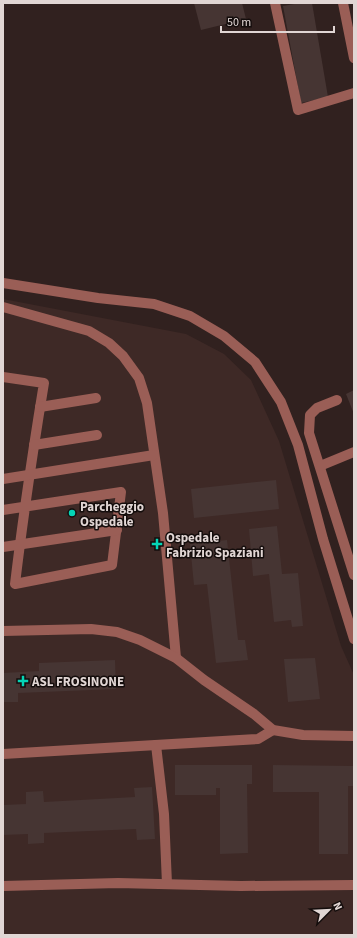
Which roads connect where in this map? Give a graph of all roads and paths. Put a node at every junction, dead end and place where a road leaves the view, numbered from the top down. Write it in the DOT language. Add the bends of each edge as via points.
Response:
graph roads {
  1 [pos="275,3"];
  2 [pos="343,3"];
  3 [pos="354,58"];
  4 [pos="354,93"];
  5 [pos="3,283"];
  6 [pos="3,307"];
  7 [pos="3,377"];
  8 [pos="96,398"];
  9 [pos="337,400"];
  10 [pos="40,407"];
  11 [pos="97,435"];
  12 [pos="34,445"];
  13 [pos="354,452"];
  14 [pos="154,455"];
  15 [pos="320,466"];
  16 [pos="29,475"];
  17 [pos="3,479"];
  18 [pos="25,507"];
  19 [pos="3,510"];
  20 [pos="116,530"];
  21 [pos="20,544"];
  22 [pos="3,547"];
  23 [pos="354,575"];
  24 [pos="3,631"];
  25 [pos="354,639"];
  26 [pos="176,658"];
  27 [pos="273,730"];
  28 [pos="354,736"];
  29 [pos="156,745"];
  30 [pos="3,754"];
  31 [pos="167,884"];
  32 [pos="3,886"];
  33 [pos="354,886"];
  1 -- 4 [label="street" via="298,110"];
  2 -- 3 [label="street"];
  5 -- 25 [label="street" via="154,304 190,316 224,336 255,362 281,402 298,445 323,539"];
  6 -- 14 [label="street" via="89,331 110,343 139,378 147,403"];
  7 -- 10 [label="street" via="44,383"];
  8 -- 10 [label="street"];
  9 -- 15 [label="street" via="317,408 310,416 309,432"];
  10 -- 12 [label="street"];
  11 -- 12 [label="street"];
  12 -- 16 [label="street"];
  13 -- 15 [label="street"];
  14 -- 16 [label="street"];
  14 -- 26 [label="street" via="163,513"];
  15 -- 23 [label="street"];
  16 -- 17 [label="street"];
  16 -- 18 [label="street"];
  18 -- 19 [label="street"];
  18 -- 20 [label="street" via="121,492"];
  18 -- 21 [label="street"];
  20 -- 21 [label="street"];
  20 -- 21 [label="street" via="112,565 15,584"];
  21 -- 22 [label="street"];
  24 -- 26 [label="street" via="91,629 117,632"];
  26 -- 27 [label="street"];
  27 -- 28 [label="street" via="304,735"];
  27 -- 29 [label="street" via="258,739"];
  29 -- 30 [label="street"];
  29 -- 31 [label="street" via="164,814"];
  31 -- 32 [label="street"];
  31 -- 33 [label="street"];
}
